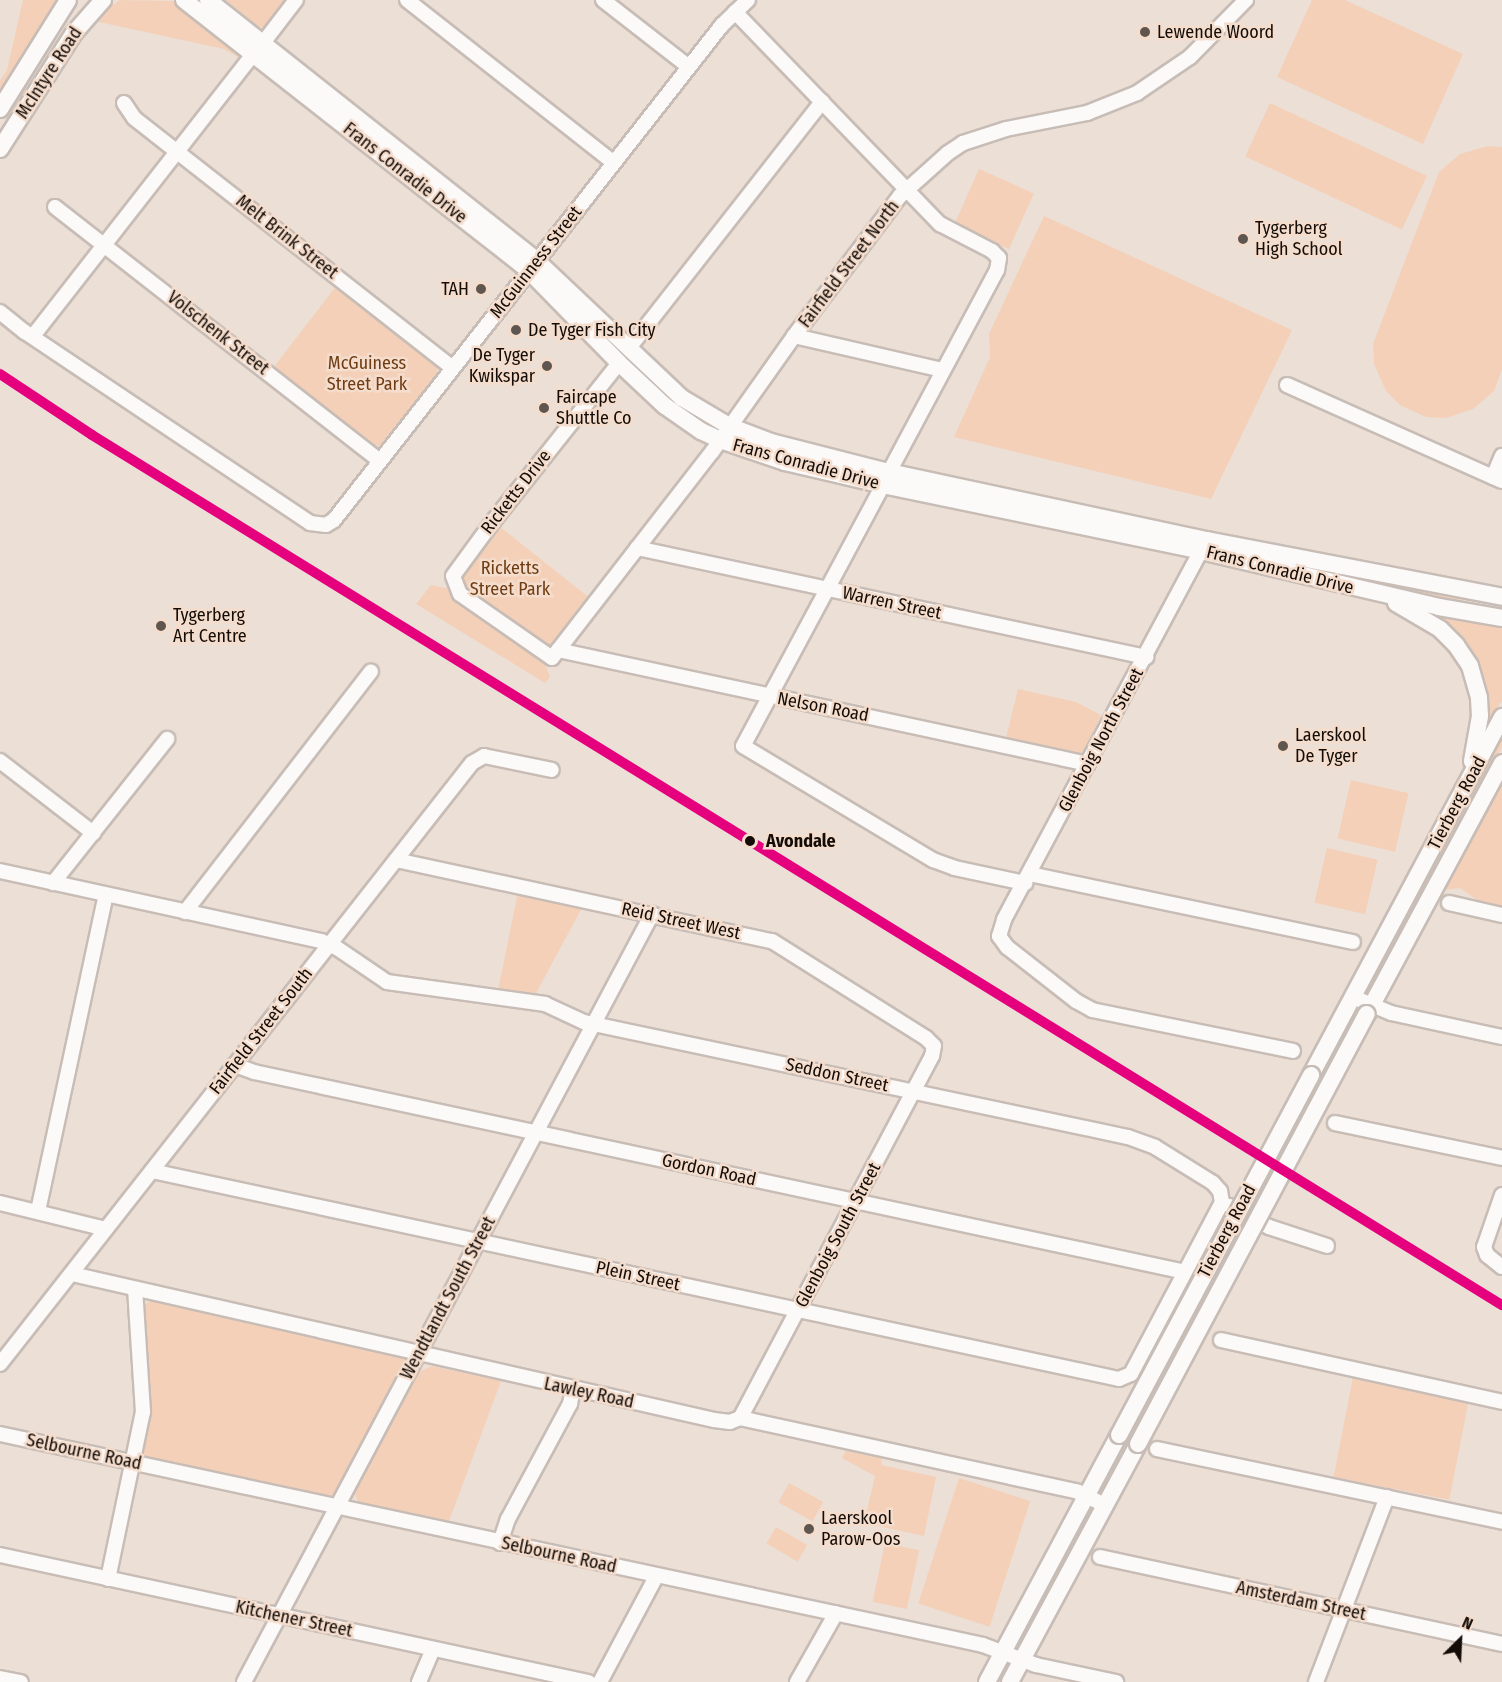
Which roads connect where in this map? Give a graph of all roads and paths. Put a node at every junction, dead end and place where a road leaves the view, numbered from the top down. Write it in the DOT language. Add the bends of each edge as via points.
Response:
graph roads {
  1 [pos="68,0"];
  2 [pos="103,0"];
  3 [pos="184,0"];
  4 [pos="208,0"];
  5 [pos="296,0"];
  6 [pos="407,0"];
  7 [pos="603,0"];
  8 [pos="748,0"];
  9 [pos="1246,0"];
  10 [pos="735,12"];
  11 [pos="258,48"];
  12 [pos="689,67"];
  13 [pos="822,102"];
  14 [pos="124,103"];
  15 [pos="0,109"];
  16 [pos="0,149"];
  17 [pos="177,152"];
  18 [pos="614,163"];
  19 [pos="908,190"];
  20 [pos="55,207"];
  21 [pos="104,245"];
  22 [pos="533,266"];
  23 [pos="0,312"];
  24 [pos="33,336"];
  25 [pos="794,336"];
  26 [pos="629,348"];
  27 [pos="619,363"];
  28 [pos="453,368"];
  29 [pos="942,370"];
  30 [pos="1287,385"];
  31 [pos="729,426"];
  32 [pos="720,440"];
  33 [pos="1502,456"];
  34 [pos="380,461"];
  35 [pos="886,478"];
  36 [pos="1497,479"];
  37 [pos="1204,545"];
  38 [pos="637,548"];
  39 [pos="827,589"];
  40 [pos="1377,593"];
  41 [pos="1502,597"];
  42 [pos="1502,618"];
  43 [pos="555,654"];
  44 [pos="1146,657"];
  45 [pos="371,671"];
  46 [pos="769,696"];
  47 [pos="1502,717"];
  48 [pos="166,739"];
  49 [pos="0,760"];
  50 [pos="1502,762"];
  51 [pos="1088,764"];
  52 [pos="552,770"];
  53 [pos="1468,783"];
  54 [pos="93,833"];
  55 [pos="396,860"];
  56 [pos="0,872"];
  57 [pos="1027,878"];
  58 [pos="53,883"];
  59 [pos="106,895"];
  60 [pos="1449,903"];
  61 [pos="185,912"];
  62 [pos="652,914"];
  63 [pos="1502,915"];
  64 [pos="1353,942"];
  65 [pos="328,945"];
  66 [pos="1350,1001"];
  67 [pos="1369,1010"];
  68 [pos="593,1024"];
  69 [pos="1502,1037"];
  70 [pos="934,1051"];
  71 [pos="1293,1051"];
  72 [pos="235,1065"];
  73 [pos="914,1092"];
  74 [pos="1335,1123"];
  75 [pos="535,1133"];
  76 [pos="1502,1158"];
  77 [pos="152,1171"];
  78 [pos="1502,1195"];
  79 [pos="855,1202"];
  80 [pos="1222,1202"];
  81 [pos="0,1203"];
  82 [pos="38,1211"];
  83 [pos="106,1229"];
  84 [pos="478,1242"];
  85 [pos="1327,1246"];
  86 [pos="1502,1267"];
  87 [pos="1185,1272"];
  88 [pos="72,1274"];
  89 [pos="135,1288"];
  90 [pos="798,1311"];
  91 [pos="1221,1340"];
  92 [pos="420,1353"];
  93 [pos="0,1364"];
  94 [pos="573,1389"];
  95 [pos="1502,1402"];
  96 [pos="740,1418"];
  97 [pos="0,1434"];
  98 [pos="1157,1449"];
  99 [pos="133,1462"];
  100 [pos="1087,1496"];
  101 [pos="1387,1497"];
  102 [pos="1105,1505"];
  103 [pos="337,1506"];
  104 [pos="1502,1522"];
  105 [pos="500,1543"];
  106 [pos="1100,1557"];
  107 [pos="1,1560"];
  108 [pos="657,1575"];
  109 [pos="108,1579"];
  110 [pos="1345,1610"];
  111 [pos="836,1613"];
  112 [pos="279,1616"];
  113 [pos="1502,1644"];
  114 [pos="433,1649"];
  115 [pos="1003,1651"];
  116 [pos="1022,1659"];
  117 [pos="0,1678"];
  118 [pos="21,1682"];
  119 [pos="244,1682"];
  120 [pos="419,1682"];
  121 [pos="588,1682"];
  122 [pos="600,1682"];
  123 [pos="797,1682"];
  124 [pos="987,1682"];
  125 [pos="1010,1682"];
  126 [pos="1116,1682"];
  127 [pos="1316,1682"];
  1 -- 15 [label="main road, McIntyre Road"];
  2 -- 16 [label="main road, McIntyre Road" via="74,33"];
  3 -- 11 [label="main road, Frans Conradie Drive"];
  4 -- 11 [label="main road, Frans Conradie Drive"];
  5 -- 11 [label="street"];
  6 -- 18 [label="street"];
  7 -- 12 [label="street"];
  8 -- 10 [label="street, McGuinness Street"];
  9 -- 19 [label="street, Fairfield Street North" via="1190,57 1137,93 1087,113 1006,129 963,143"];
  10 -- 12 [label="street, McGuinness Street"];
  10 -- 13 [label="street"];
  11 -- 17 [label="street"];
  11 -- 22 [label="main road, Frans Conradie Drive"];
  12 -- 18 [label="street, McGuinness Street"];
  13 -- 19 [label="street"];
  13 -- 26 [label="street"];
  14 -- 17 [label="street, Melt Brink Street" via="134,118"];
  17 -- 21 [label="street"];
  17 -- 28 [label="street, Melt Brink Street"];
  18 -- 22 [label="street, McGuinness Street"];
  19 -- 25 [label="street, Fairfield Street North" via="897,199"];
  19 -- 29 [label="street" via="943,227 999,258 997,270"];
  20 -- 21 [label="street, Volschenk Street"];
  21 -- 24 [label="street"];
  21 -- 34 [label="street, Volschenk Street"];
  22 -- 26 [label="main road, Frans Conradie Drive"];
  22 -- 27 [label="main road, Frans Conradie Drive"];
  22 -- 28 [label="street, McGuinness Street"];
  23 -- 24 [label="street"];
  24 -- 34 [label="street, McGuinness Street" via="310,523 326,525 334,520"];
  25 -- 29 [label="street"];
  25 -- 31 [label="street, Fairfield Street North"];
  26 -- 31 [label="main road, Frans Conradie Drive" via="682,398"];
  27 -- 32 [label="main road, Frans Conradie Drive" via="665,406"];
  27 -- 43 [label="street, Ricketts Drive" via="454,572 460,594"];
  28 -- 34 [label="street, McGuinness Street"];
  29 -- 35 [label="street"];
  30 -- 36 [label="street"];
  31 -- 32 [label="street, Fairfield Street North"];
  31 -- 35 [label="main road, Frans Conradie Drive"];
  32 -- 35 [label="main road, Frans Conradie Drive" via="785,462"];
  32 -- 38 [label="street, Fairfield Street North"];
  33 -- 36 [label="street"];
  35 -- 37 [label="main road, Frans Conradie Drive"];
  35 -- 39 [label="street"];
  37 -- 40 [label="main road, Frans Conradie Drive"];
  37 -- 41 [label="main road, Frans Conradie Drive"];
  37 -- 44 [label="street, Glenboig North Street"];
  38 -- 39 [label="street, Warren Street"];
  38 -- 43 [label="street, Fairfield Street North"];
  39 -- 44 [label="street, Warren Street"];
  39 -- 46 [label="street"];
  40 -- 42 [label="main road, Frans Conradie Drive"];
  40 -- 53 [label="main road" via="1440,629 1470,666 1480,716"];
  43 -- 46 [label="street, Nelson Road"];
  44 -- 51 [label="street, Glenboig North Street"];
  45 -- 61 [label="street"];
  46 -- 51 [label="street, Nelson Road"];
  46 -- 57 [label="street" via="743,746 933,860 955,868"];
  47 -- 53 [label="main road, Tierberg Road"];
  48 -- 54 [label="street"];
  49 -- 54 [label="street"];
  50 -- 67 [label="main road, Tierberg Road"];
  51 -- 57 [label="street, Glenboig North Street"];
  52 -- 55 [label="street, Fairfield Street South" via="480,758"];
  53 -- 66 [label="main road, Tierberg Road"];
  54 -- 58 [label="street"];
  55 -- 62 [label="street, Reid Street West"];
  55 -- 65 [label="street, Fairfield Street South"];
  56 -- 58 [label="street, Seddon Street"];
  57 -- 64 [label="street"];
  57 -- 71 [label="street, Glenboig North Street" via="1000,930 1001,941 1076,1001 1092,1010"];
  58 -- 59 [label="street, Seddon Street"];
  59 -- 61 [label="street, Seddon Street"];
  59 -- 82 [label="street"];
  60 -- 63 [label="street"];
  61 -- 65 [label="street, Seddon Street"];
  62 -- 68 [label="street, Wendtlandt South Street"];
  62 -- 70 [label="street, Reid Street West" via="772,941 927,1038"];
  65 -- 68 [label="street, Seddon Street" via="384,981 545,1004"];
  65 -- 72 [label="street, Fairfield Street South"];
  66 -- 67 [label="street"];
  66 -- 100 [label="main road, Tierberg Road, bridge"];
  67 -- 69 [label="street"];
  67 -- 102 [label="main road, Tierberg Road, bridge"];
  68 -- 73 [label="street, Seddon Street"];
  68 -- 75 [label="street, Wendtlandt South Street"];
  70 -- 73 [label="street, Glenboig South Street"];
  72 -- 75 [label="street, Gordon Road"];
  72 -- 77 [label="street, Fairfield Street South"];
  73 -- 79 [label="street, Glenboig South Street"];
  73 -- 80 [label="street, Seddon Street" via="1142,1141 1213,1183 1221,1191"];
  74 -- 76 [label="street"];
  75 -- 79 [label="street, Gordon Road"];
  75 -- 84 [label="street, Wendtlandt South Street"];
  77 -- 83 [label="street, Fairfield Street South"];
  77 -- 84 [label="street, Plein Street"];
  78 -- 86 [label="street" via="1484,1240 1484,1250"];
  79 -- 87 [label="street, Gordon Road"];
  79 -- 90 [label="street, Glenboig South Street"];
  80 -- 85 [label="street, Seddon Street" via="1269,1227"];
  80 -- 87 [label="street"];
  81 -- 82 [label="street"];
  82 -- 83 [label="street"];
  83 -- 88 [label="street, Fairfield Street South"];
  84 -- 90 [label="street, Plein Street"];
  84 -- 92 [label="street, Wendtlandt South Street"];
  87 -- 90 [label="street, Plein Street" via="1131,1374 1124,1378"];
  88 -- 89 [label="street, Lawley Road"];
  88 -- 93 [label="street, Fairfield Street South"];
  89 -- 92 [label="street, Lawley Road"];
  89 -- 99 [label="street" via="143,1393"];
  90 -- 96 [label="street, Glenboig South Street"];
  91 -- 95 [label="street"];
  92 -- 94 [label="street, Lawley Road"];
  92 -- 103 [label="street, Wendtlandt South Street"];
  94 -- 96 [label="street, Lawley Road" via="723,1422"];
  94 -- 105 [label="street" via="570,1404 508,1519"];
  96 -- 100 [label="street, Lawley Road"];
  97 -- 99 [label="street, Selbourne Road"];
  98 -- 101 [label="street"];
  99 -- 103 [label="street, Selbourne Road"];
  99 -- 109 [label="street"];
  100 -- 102 [label="street, Lawley Road"];
  100 -- 115 [label="main road, Tierberg Road"];
  101 -- 104 [label="street"];
  101 -- 110 [label="street"];
  102 -- 116 [label="main road, Tierberg Road"];
  103 -- 105 [label="street, Selbourne Road"];
  103 -- 112 [label="street, Wendtlandt South Street"];
  105 -- 108 [label="street, Selbourne Road"];
  106 -- 110 [label="street, Amsterdam Street"];
  107 -- 109 [label="street, Kitchener Street"];
  108 -- 111 [label="street, Selbourne Road"];
  108 -- 122 [label="street"];
  109 -- 112 [label="street, Kitchener Street"];
  110 -- 113 [label="street, Amsterdam Street"];
  110 -- 127 [label="street"];
  111 -- 115 [label="street, Selbourne Road"];
  111 -- 123 [label="street"];
  112 -- 114 [label="street, Kitchener Street"];
  112 -- 119 [label="street, Wendtlandt South Street"];
  114 -- 120 [label="street"];
  114 -- 121 [label="street, Kitchener Street"];
  115 -- 116 [label="street, Selbourne Road"];
  115 -- 124 [label="main road, Tierberg Road"];
  116 -- 125 [label="main road, Tierberg Road"];
  116 -- 126 [label="street, Selbourne Road"];
  117 -- 118 [label="street"];
}
